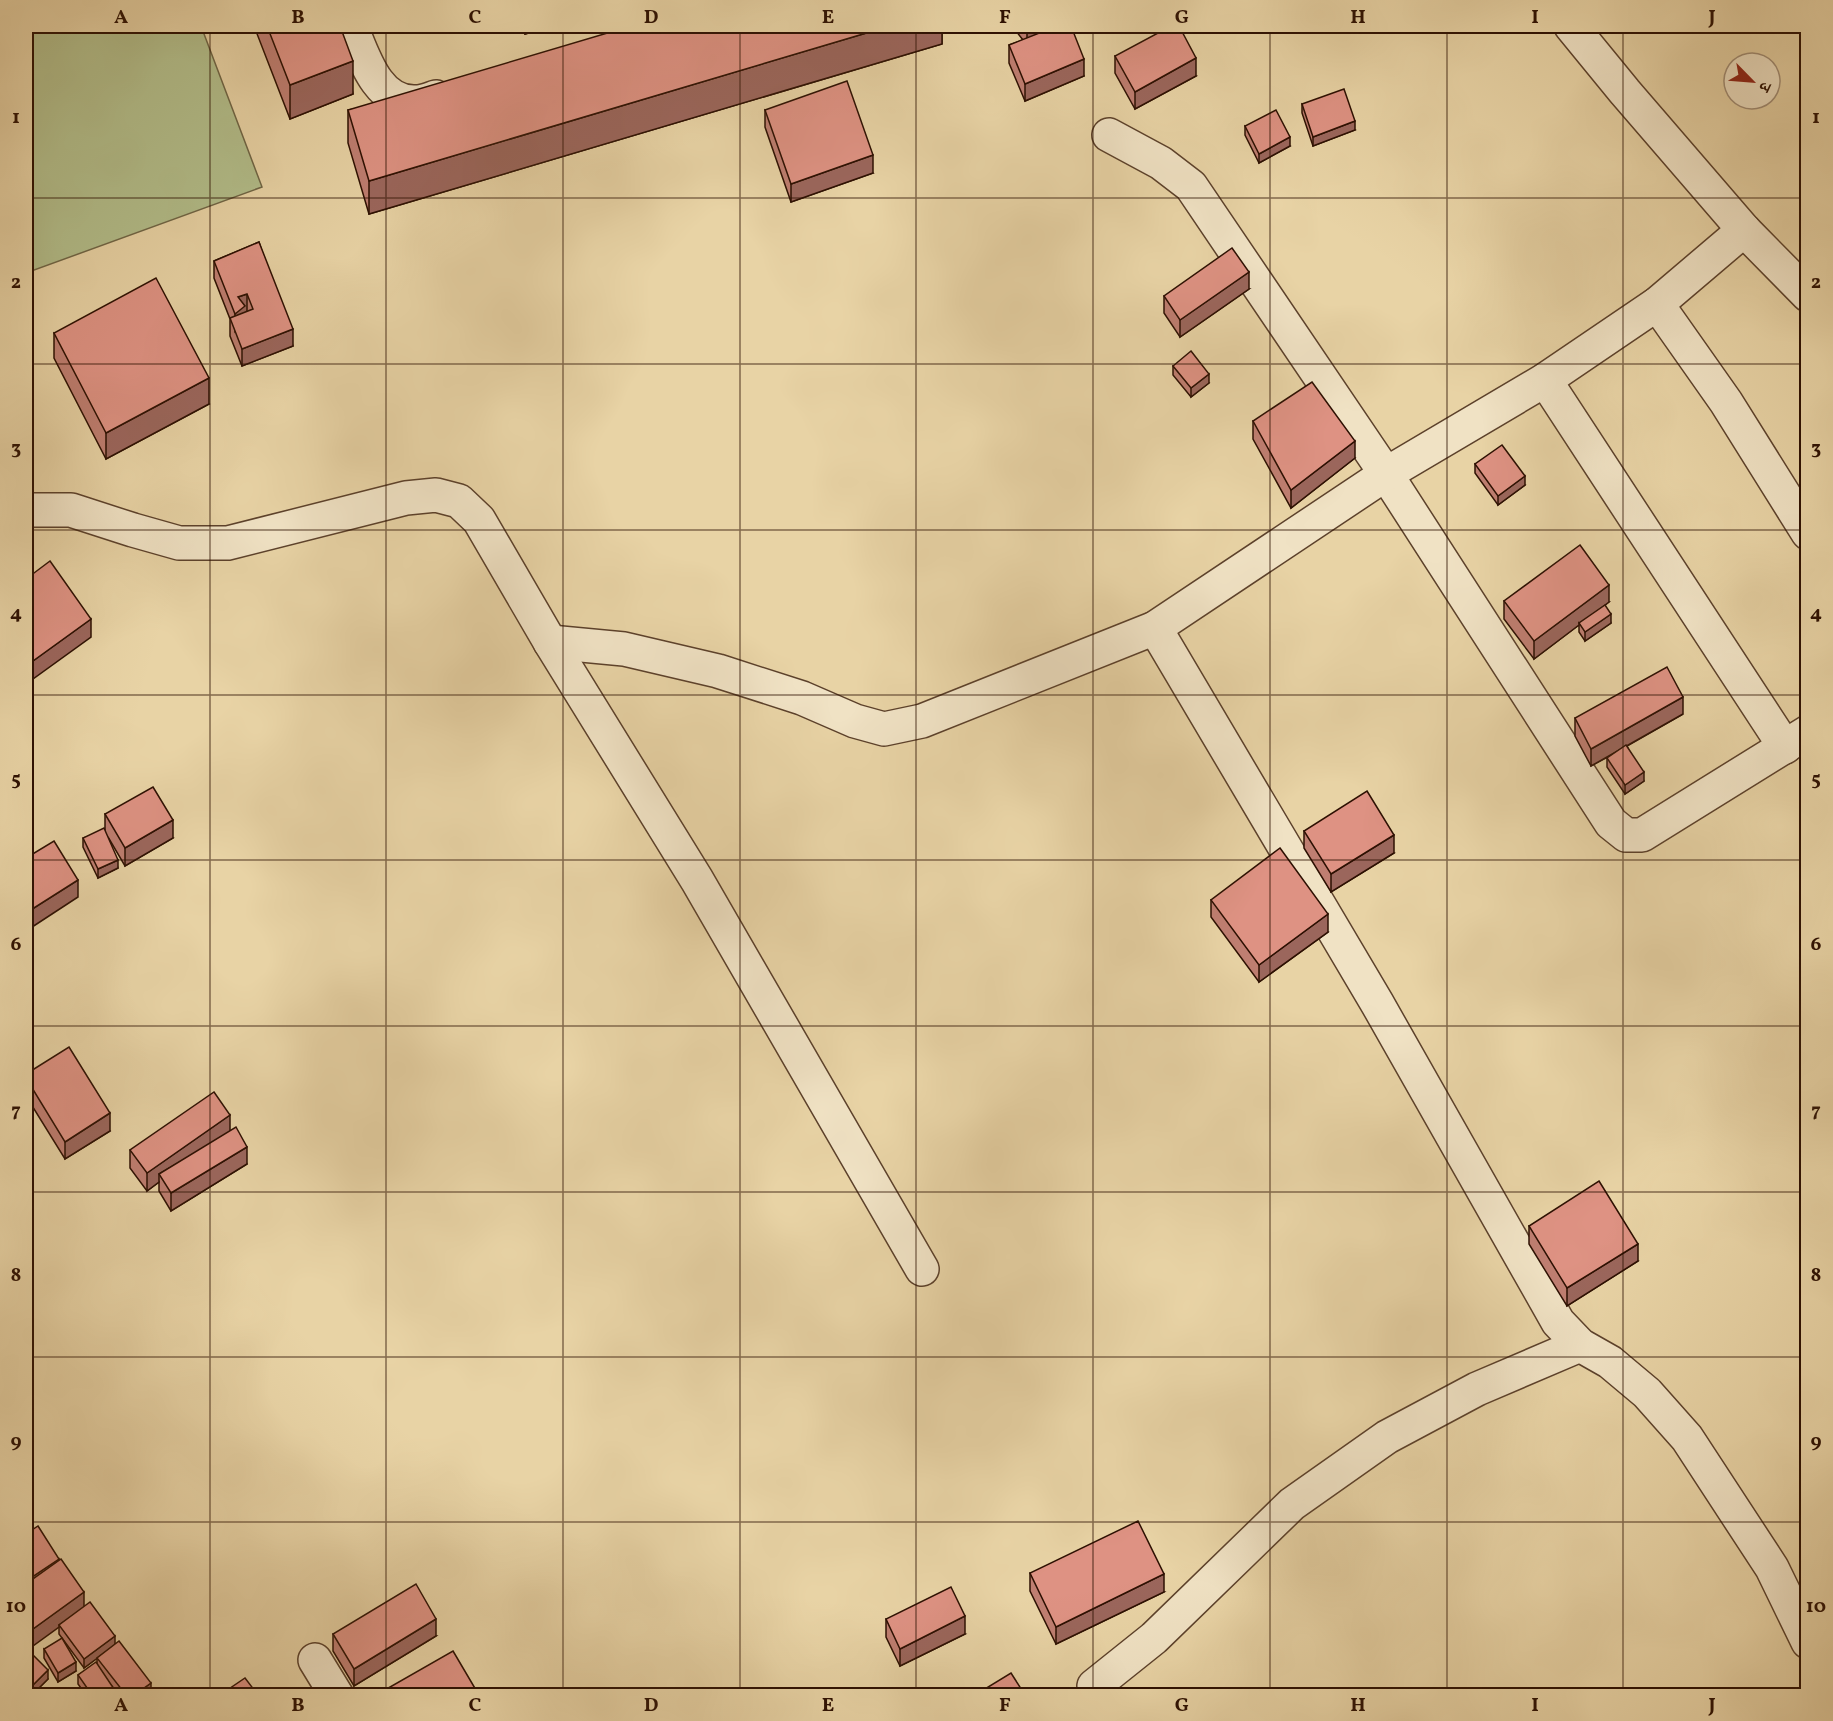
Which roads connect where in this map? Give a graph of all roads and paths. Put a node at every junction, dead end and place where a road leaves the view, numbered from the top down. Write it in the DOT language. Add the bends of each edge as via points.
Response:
graph roads {
  1 [pos="351,26"];
  2 [pos="1571,26"];
  3 [pos="462,90"];
  4 [pos="1109,135"];
  5 [pos="1744,230"];
  6 [pos="1808,295"];
  7 [pos="1657,304"];
  8 [pos="1545,380"];
  9 [pos="1386,474"];
  10 [pos="26,510"];
  11 [pos="1808,533"];
  12 [pos="1155,628"];
  13 [pos="550,642"];
  14 [pos="1796,739"];
  15 [pos="922,1269"];
  16 [pos="1580,1346"];
  17 [pos="1808,1641"];
  18 [pos="315,1660"];
  19 [pos="1094,1686"];
  20 [pos="337,1695"];
  1 -- 3 [label="street" via="376,82 394,97 417,102"];
  2 -- 5 [label="street"];
  4 -- 9 [label="street" via="1161,163 1191,186"];
  5 -- 6 [label="street"];
  5 -- 7 [label="street"];
  7 -- 8 [label="street"];
  7 -- 11 [label="street" via="1726,402"];
  8 -- 9 [label="street"];
  8 -- 14 [label="street"];
  9 -- 12 [label="street"];
  9 -- 14 [label="street" via="1611,823 1626,835 1642,835"];
  10 -- 13 [label="street" via="71,510 179,543 228,543 406,498 436,495 459,501 479,520"];
  12 -- 13 [label="street" via="922,721 884,729 718,671 624,649"];
  12 -- 16 [label="street" via="1377,1003 1558,1322"];
  13 -- 15 [label="street" via="697,880"];
  16 -- 17 [label="street" via="1610,1362 1647,1393 1688,1438 1772,1568"];
  16 -- 19 [label="street" via="1477,1389 1387,1437 1292,1504 1154,1638"];
  18 -- 20 [label="street"];
}
